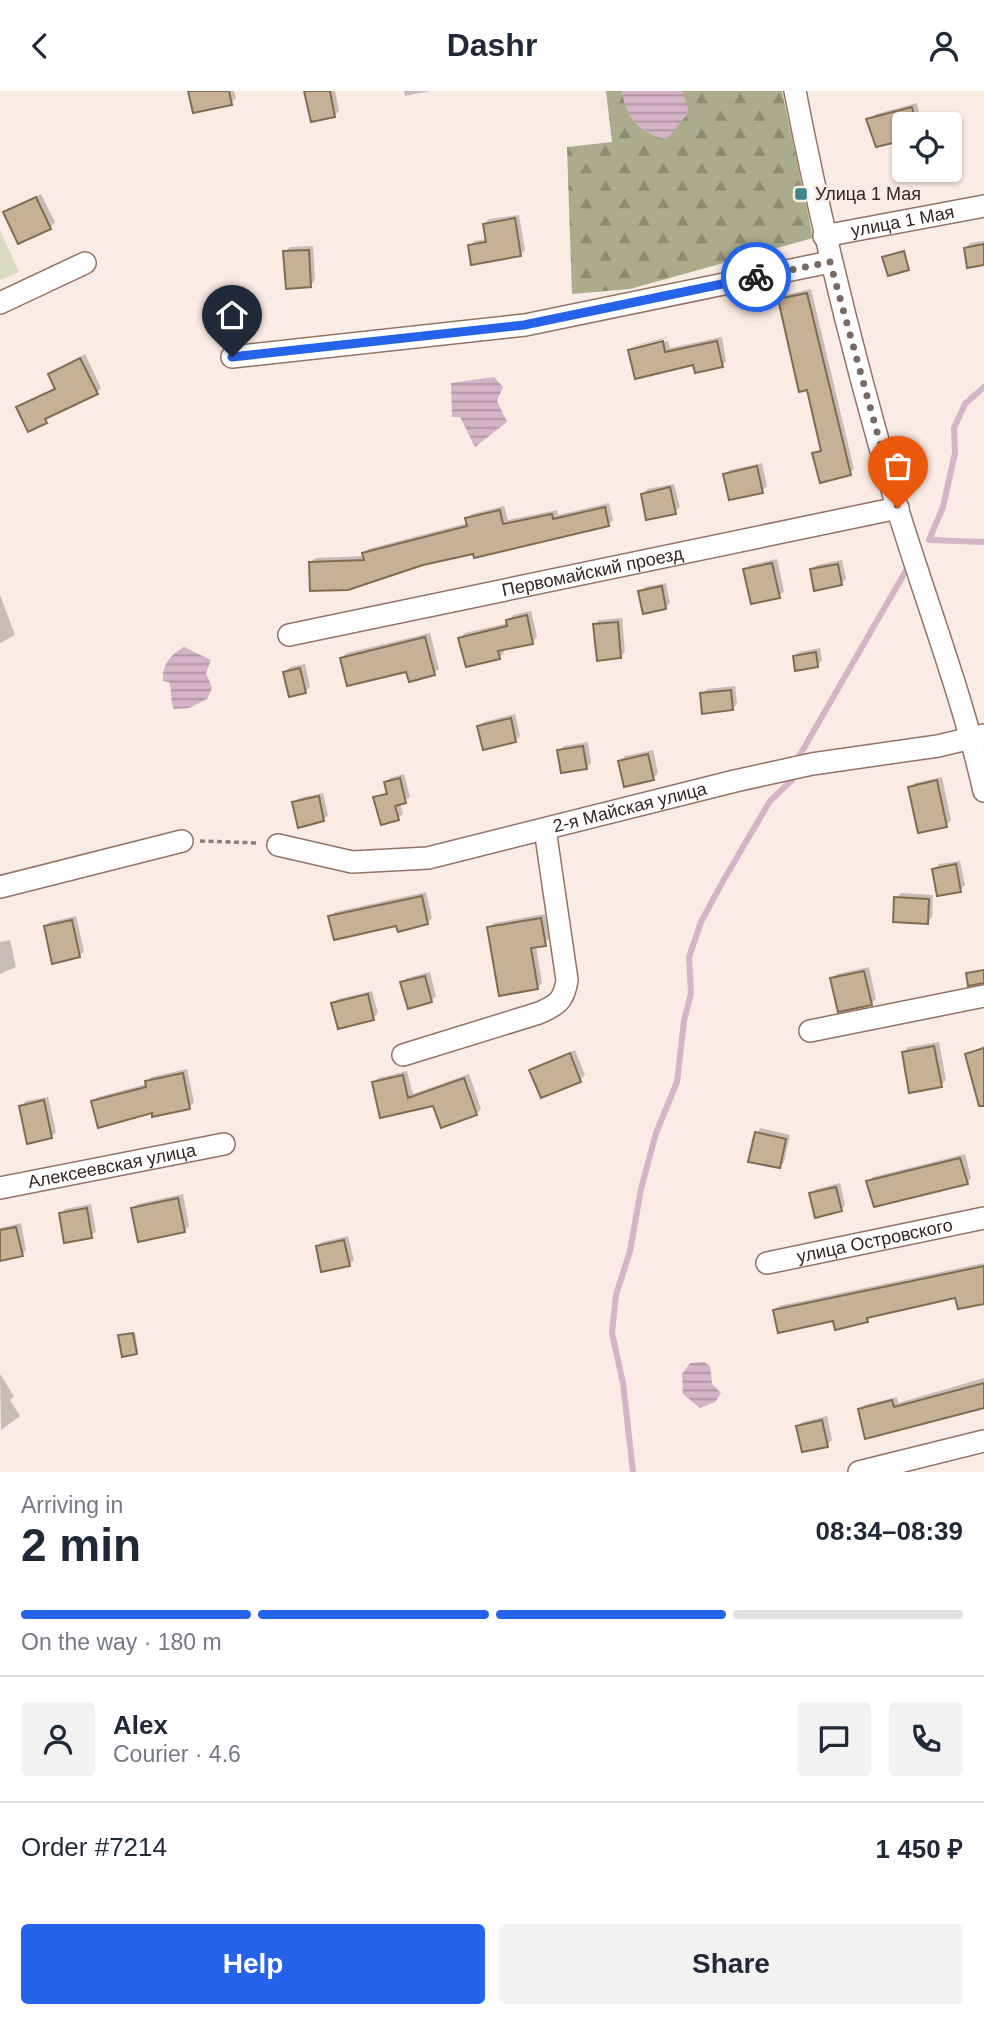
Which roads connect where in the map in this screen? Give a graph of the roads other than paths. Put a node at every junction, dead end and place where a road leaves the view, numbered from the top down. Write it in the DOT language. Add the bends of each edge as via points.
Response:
graph roads {
  1 [pos="795,91"];
  2 [pos="984,206"];
  3 [pos="824,236"];
  4 [pos="830,262"];
  5 [pos="85,263"];
  6 [pos="0,303"];
  7 [pos="232,357"];
  8 [pos="898,508"];
  9 [pos="289,635"];
  10 [pos="978,736"];
  11 [pos="984,791"];
  12 [pos="545,829"];
  13 [pos="182,841"];
  14 [pos="278,845"];
  15 [pos="0,887"];
  16 [pos="984,996"];
  17 [pos="810,1031"];
  18 [pos="403,1055"];
  19 [pos="224,1144"];
  20 [pos="0,1188"];
  21 [pos="984,1218"];
  22 [pos="767,1263"];
  23 [pos="984,1441"];
  24 [pos="859,1472"];
  1 -- 3 [label="street"];
  2 -- 3 [label="street, улица 1 Мая"];
  3 -- 4 [label="street"];
  4 -- 7 [label="street" via="524,325"];
  4 -- 8 [label="street"];
  5 -- 6 [label="street"];
  8 -- 9 [label="street, Первомайский проезд"];
  8 -- 10 [label="street"];
  10 -- 11 [label="street"];
  10 -- 12 [label="street, 2-я Майская улица" via="895,754 812,764"];
  12 -- 14 [label="street, 2-я Майская улица" via="446,855 388,862 352,862"];
  12 -- 18 [label="street" via="567,980 565,994 558,1005 539,1013"];
  13 -- 15 [label="street"];
  16 -- 17 [label="street"];
  19 -- 20 [label="street, Алексеевская улица"];
  21 -- 22 [label="street, улица Островского"];
  23 -- 24 [label="street"];
}
